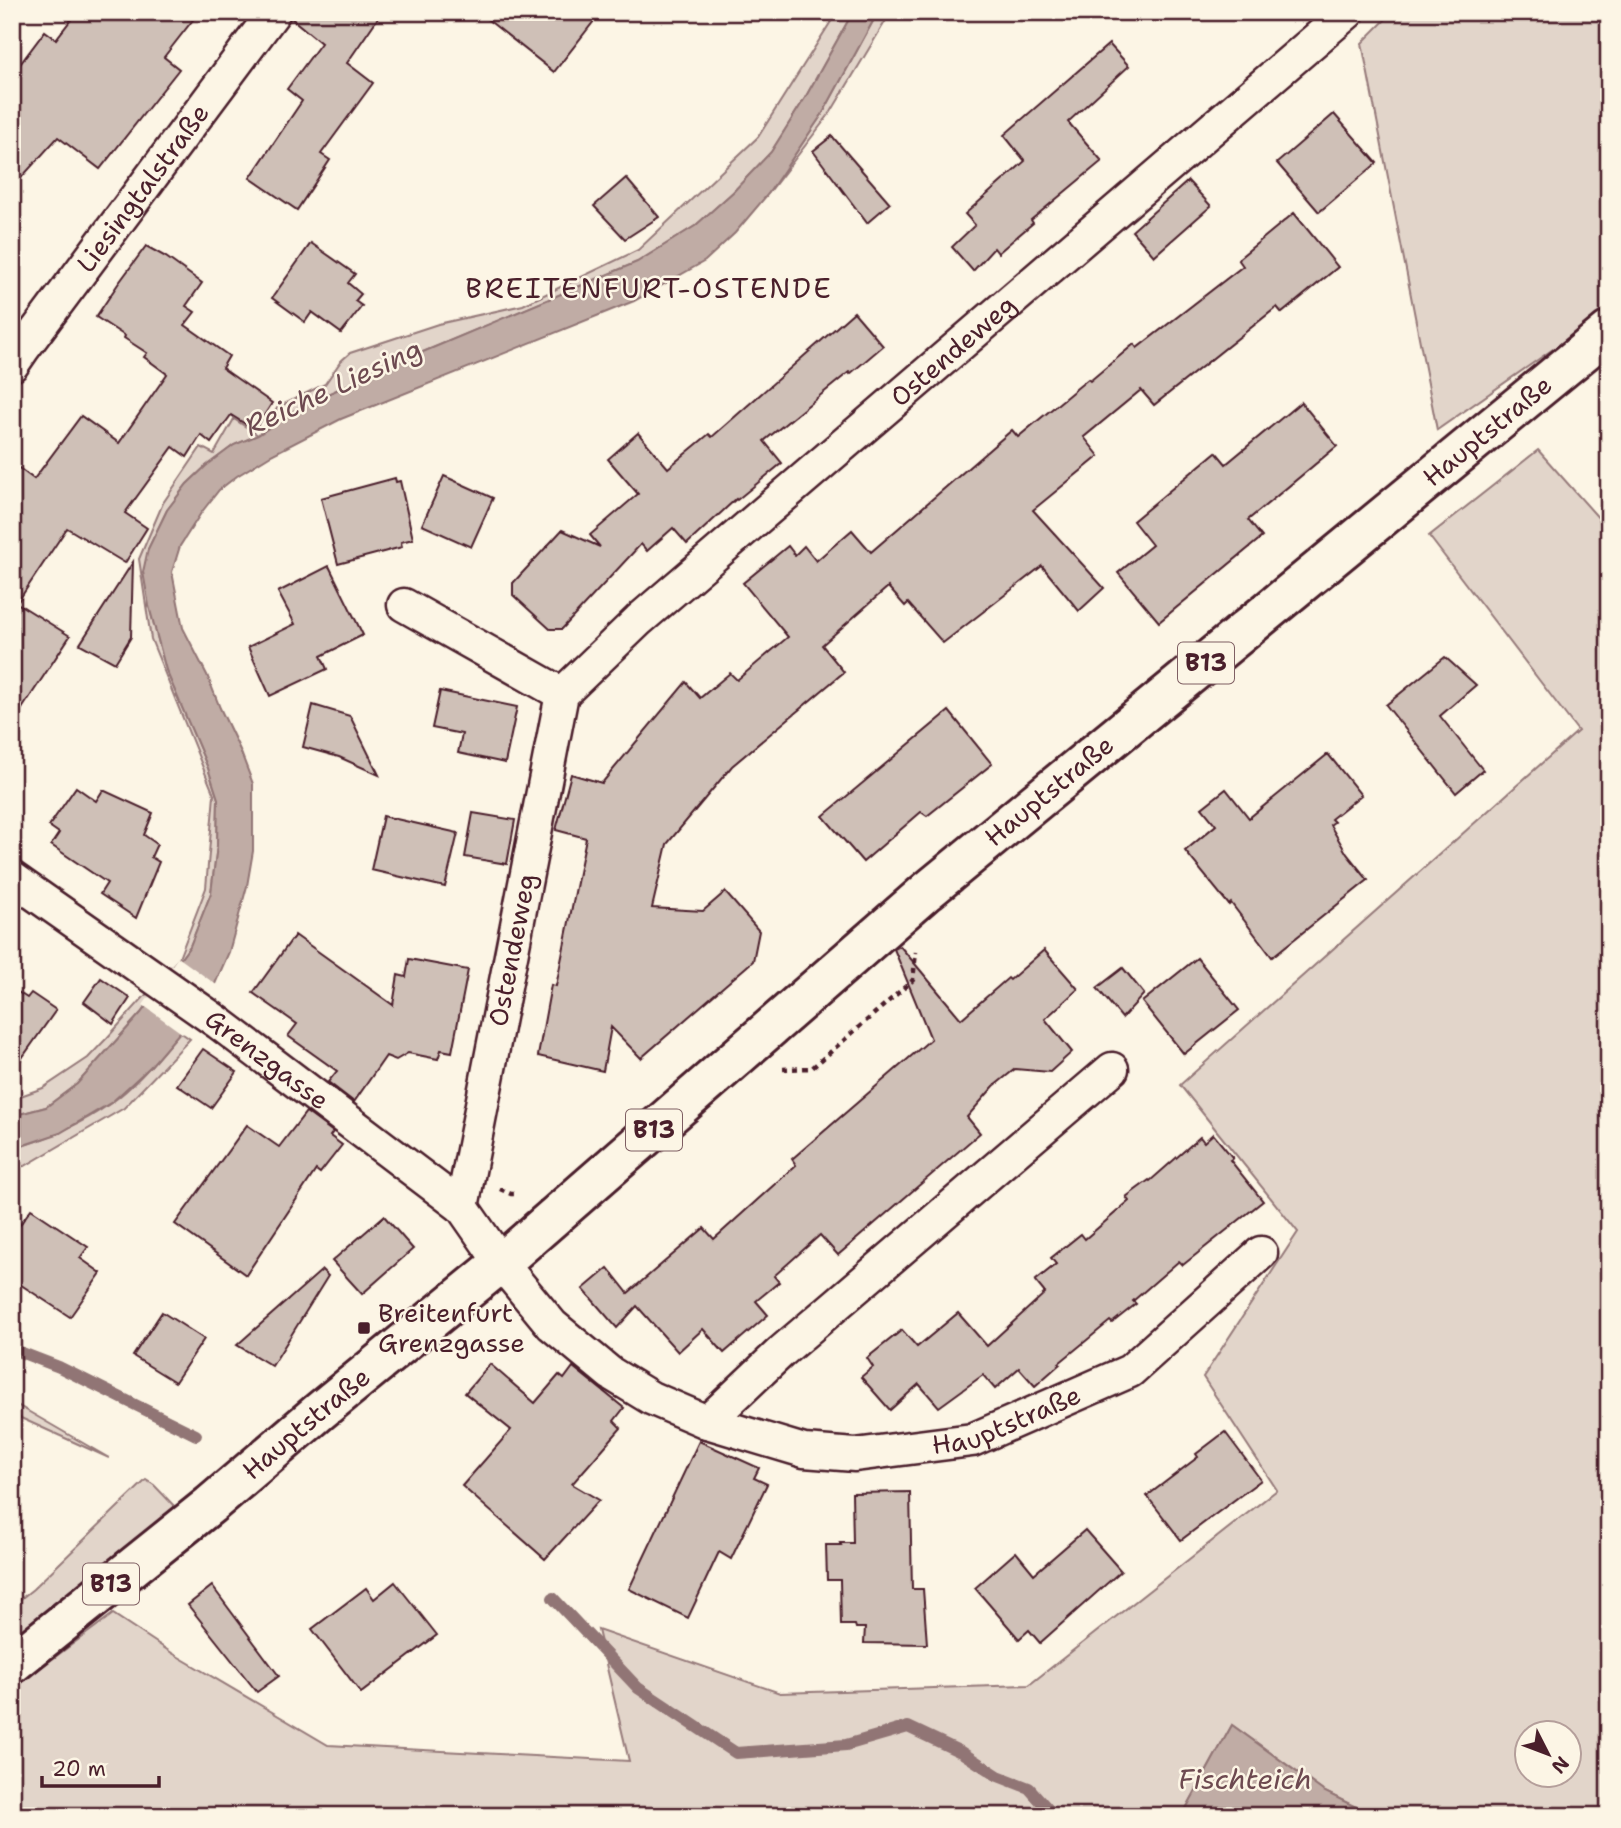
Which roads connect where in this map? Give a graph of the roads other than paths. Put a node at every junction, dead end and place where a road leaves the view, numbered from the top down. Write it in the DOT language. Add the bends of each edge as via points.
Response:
graph roads {
  1 [pos="274,12"];
  2 [pos="1348,12"];
  3 [pos="1609,331"];
  4 [pos="12,365"];
  5 [pos="404,605"];
  6 [pos="562,694"];
  7 [pos="12,878"];
  8 [pos="1112,1069"];
  9 [pos="462,1207"];
  10 [pos="1261,1253"];
  11 [pos="501,1263"];
  12 [pos="707,1422"];
  13 [pos="12,1664"];
  1 -- 4 [label="street, Liesingtalstraße"];
  2 -- 6 [label="street, Ostendeweg" via="639,620"];
  3 -- 11 [label="main road, Hauptstraße / B13" via="926,892"];
  5 -- 6 [label="street"];
  6 -- 9 [label="street, Ostendeweg"];
  7 -- 9 [label="street, Grenzgasse" via="219,1023"];
  8 -- 12 [label="street" via="781,1352"];
  9 -- 11 [label="street, Grenzgasse"];
  10 -- 12 [label="street, Hauptstraße" via="1130,1371 972,1440 855,1455 804,1451"];
  11 -- 12 [label="street, Hauptstraße" via="552,1325 610,1373 650,1398"];
  11 -- 13 [label="main road, Hauptstraße / B13"];
}
